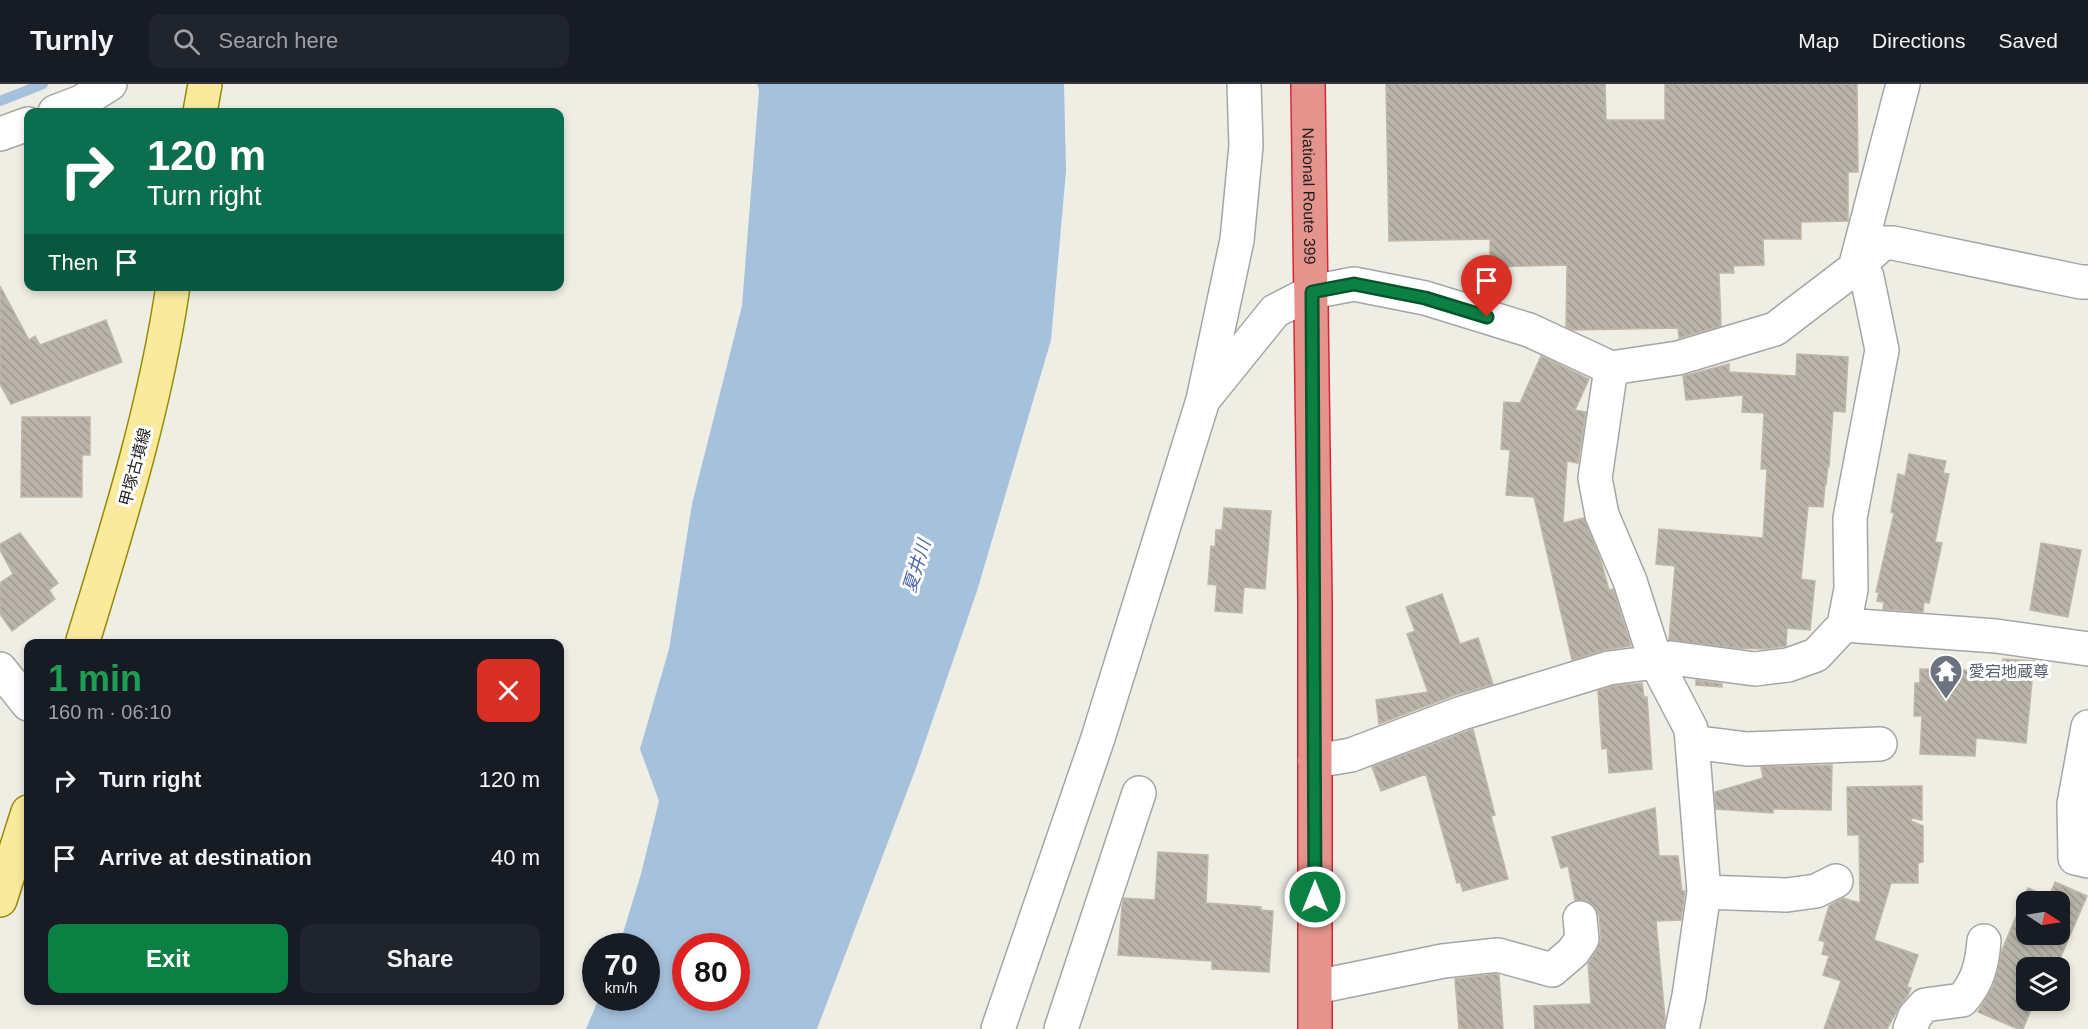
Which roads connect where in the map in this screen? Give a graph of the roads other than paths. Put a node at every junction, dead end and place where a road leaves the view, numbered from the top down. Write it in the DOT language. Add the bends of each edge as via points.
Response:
graph roads {
  1 [pos="110,84"];
  2 [pos="205,84"];
  3 [pos="1244,84"];
  4 [pos="1308,84"];
  5 [pos="1903,84"];
  6 [pos="65,108"];
  7 [pos="201,108"];
  8 [pos="24,125"];
  9 [pos="0,134"];
  10 [pos="1855,268"];
  11 [pos="2088,282"];
  12 [pos="172,291"];
  13 [pos="1312,292"];
  14 [pos="1611,368"];
  15 [pos="1203,400"];
  16 [pos="1844,625"];
  17 [pos="84,639"];
  18 [pos="2088,649"];
  19 [pos="1656,662"];
  20 [pos="0,669"];
  21 [pos="24,699"];
  22 [pos="2088,727"];
  23 [pos="1692,742"];
  24 [pos="1880,744"];
  25 [pos="1315,761"];
  26 [pos="1139,793"];
  27 [pos="24,825"];
  28 [pos="2088,861"];
  29 [pos="1836,881"];
  30 [pos="1704,892"];
  31 [pos="0,900"];
  32 [pos="1580,918"];
  33 [pos="1984,941"];
  34 [pos="1316,987"];
  35 [pos="998,1029"];
  36 [pos="1061,1029"];
  37 [pos="1315,1029"];
  38 [pos="1682,1029"];
  39 [pos="1910,1029"];
  1 -- 6 [label="street"];
  2 -- 7 [label="main road"];
  3 -- 15 [label="street" via="1246,146 1237,240"];
  4 -- 13 [label="highway, National Route 399"];
  5 -- 10 [label="street"];
  8 -- 9 [label="street"];
  10 -- 11 [label="street" via="1883,243 1893,243"];
  10 -- 14 [label="street" via="1775,329 1678,358"];
  10 -- 16 [label="street" via="1867,277 1882,350 1850,518 1851,589"];
  12 -- 17 [label="main road, 甲塚古墳線" via="142,442"];
  13 -- 14 [label="street" via="1354,284 1425,298 1529,330"];
  13 -- 15 [label="street" via="1275,311"];
  13 -- 25 [label="highway, National Route 399"];
  14 -- 19 [label="street" via="1595,478 1602,515 1630,581"];
  15 -- 35 [label="street" via="1098,738"];
  16 -- 18 [label="street" via="1996,636"];
  16 -- 19 [label="street" via="1816,655 1788,665 1755,669 1671,658"];
  19 -- 23 [label="street" via="1691,729"];
  19 -- 25 [label="street" via="1609,668 1462,713 1351,755"];
  20 -- 21 [label="street"];
  22 -- 28 [label="street" via="2074,804 2075,858"];
  23 -- 24 [label="street" via="1747,749"];
  23 -- 30 [label="street"];
  25 -- 34 [label="highway, National Route 399"];
  26 -- 36 [label="street"];
  27 -- 31 [label="main road"];
  29 -- 30 [label="street" via="1816,891 1787,895"];
  30 -- 38 [label="street"];
  32 -- 34 [label="street" via="1582,939 1552,970 1498,955 1443,961"];
  33 -- 39 [label="street" via="1978,975 1962,1000 1925,1005"];
  34 -- 37 [label="highway, National Route 399"];
}
